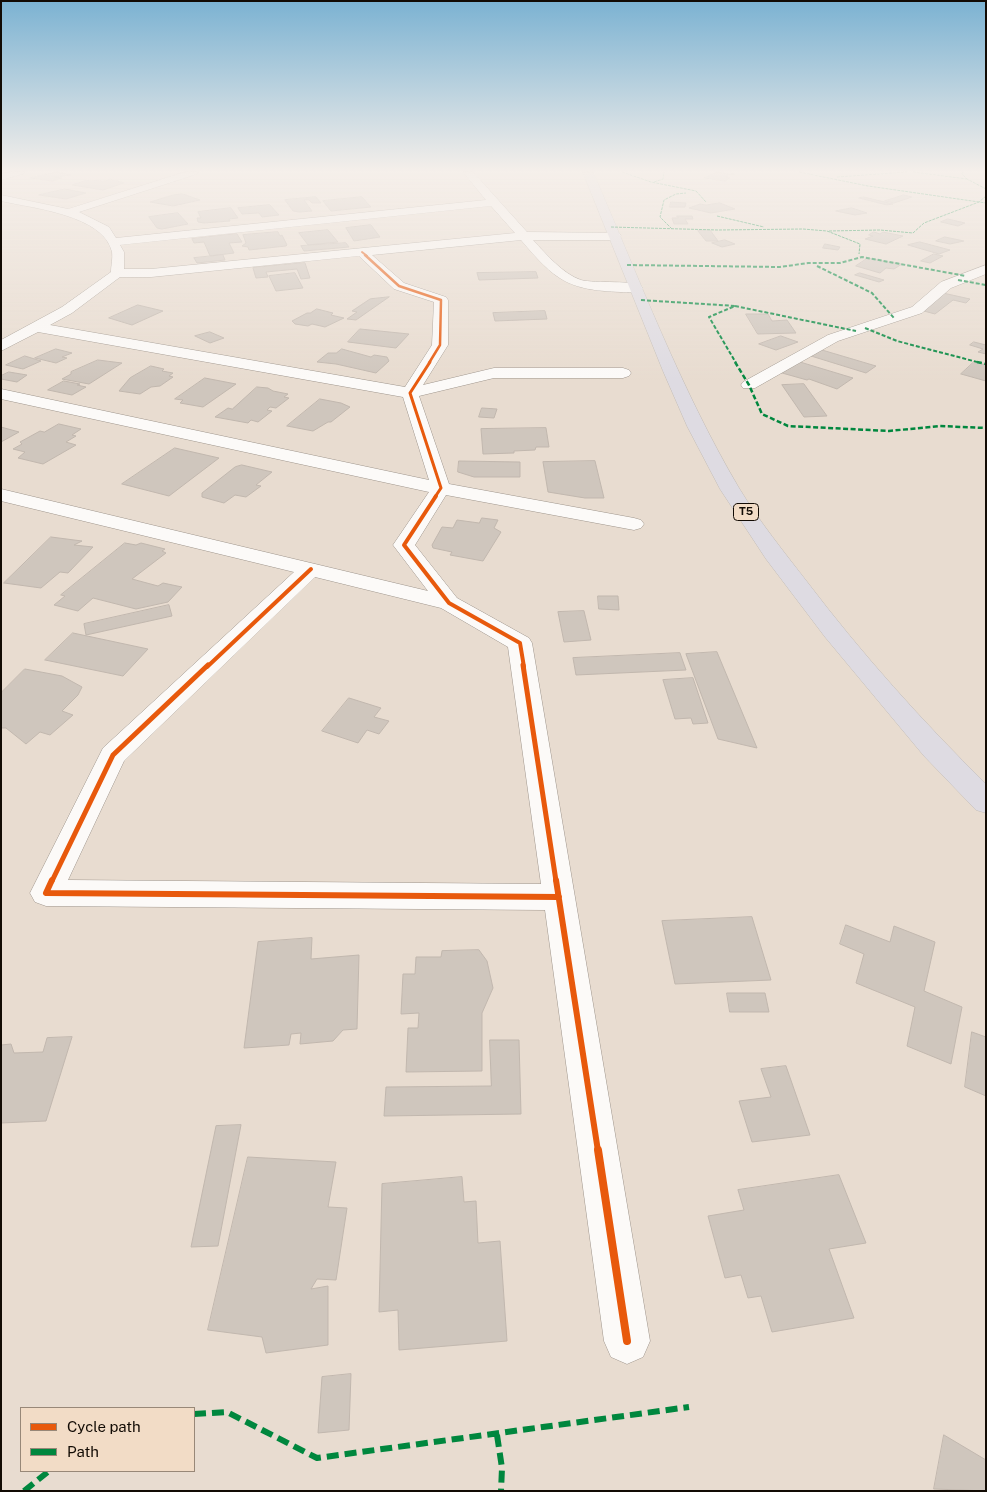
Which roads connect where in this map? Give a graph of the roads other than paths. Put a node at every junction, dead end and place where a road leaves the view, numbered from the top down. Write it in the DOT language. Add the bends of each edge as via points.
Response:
graph roads {
  1 [pos="113,242"];
  2 [pos="117,242"];
  3 [pos="467,242"];
  4 [pos="529,242"];
  5 [pos="616,242"];
  6 [pos="362,252"];
  7 [pos="986,269"];
  8 [pos="117,273"];
  9 [pos="636,288"];
  10 [pos="35,328"];
  11 [pos="1,346"];
  12 [pos="623,373"];
  13 [pos="749,385"];
  14 [pos="410,393"];
  15 [pos="1,394"];
  16 [pos="441,488"];
  17 [pos="1,495"];
  18 [pos="634,524"];
  19 [pos="311,570"];
  20 [pos="449,603"];
  21 [pos="986,802"];
  22 [pos="559,896"];
  23 [pos="627,1341"];
  1 -- 2 [label="street"];
  1 -- 8 [label="street" via="118,252"];
  3 -- 6 [label="street"];
  4 -- 9 [label="street" via="553,268 577,283"];
  5 -- 9 [label="highway, T5"];
  6 -- 8 [label="street" via="151,273"];
  6 -- 14 [label="street" via="399,286 441,300 440,345"];
  7 -- 13 [label="street" via="946,285 917,310 833,338"];
  8 -- 10 [label="street" via="67,310"];
  9 -- 21 [label="highway, T5" via="696,426 730,489 774,554 833,632 934,749"];
  10 -- 11 [label="street"];
  10 -- 14 [label="street"];
  12 -- 14 [label="street" via="494,373"];
  14 -- 16 [label="street"];
  15 -- 16 [label="street"];
  16 -- 18 [label="street"];
  16 -- 20 [label="street" via="404,545"];
  17 -- 19 [label="street"];
  19 -- 20 [label="street"];
  19 -- 22 [label="street" via="113,755 46,893"];
  20 -- 22 [label="street" via="520,643"];
  22 -- 23 [label="street"];
}
